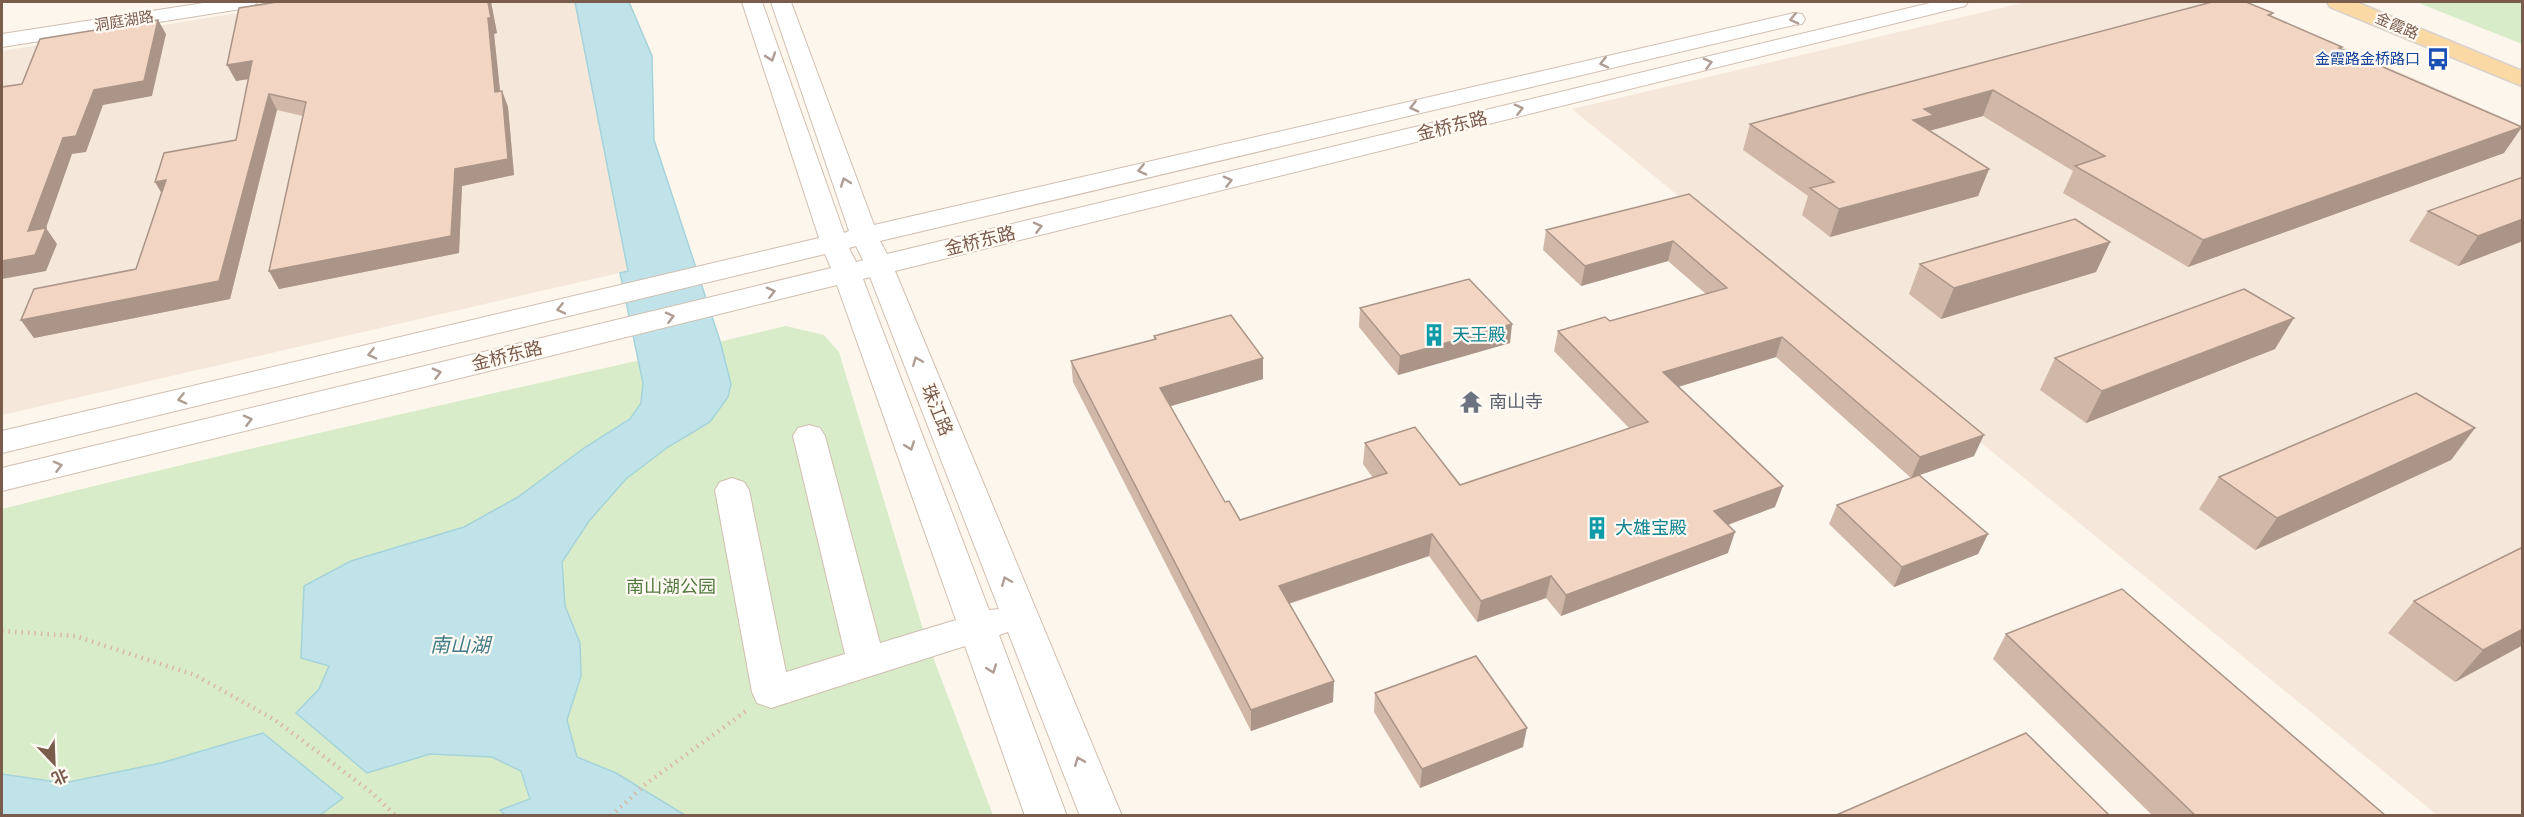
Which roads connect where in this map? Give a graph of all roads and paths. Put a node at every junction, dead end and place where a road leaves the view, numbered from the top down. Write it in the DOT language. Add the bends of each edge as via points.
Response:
graph roads {
  1 [pos="247,2"];
  2 [pos="752,2"];
  3 [pos="781,2"];
  4 [pos="1871,2"];
  5 [pos="1958,2"];
  6 [pos="2338,2"];
  7 [pos="2374,2"];
  8 [pos="2,41"];
  9 [pos="2523,63"];
  10 [pos="2523,79"];
  11 [pos="856,255"];
  12 [pos="809,436"];
  13 [pos="2,442"];
  14 [pos="2,480"];
  15 [pos="732,490"];
  16 [pos="1019,614"];
  17 [pos="2,631"];
  18 [pos="866,663"];
  19 [pos="771,692"];
  20 [pos="396,816"];
  21 [pos="611,816"];
  22 [pos="1046,816"];
  23 [pos="1101,816"];
  1 -- 8 [label="street, 洞庭湖路"];
  2 -- 11 [label="street, 珠江路, one-way"];
  11 -- 3 [label="street, 珠江路, one-way"];
  4 -- 11 [label="street, 金桥东路, one-way" via="1114,176"];
  11 -- 5 [label="street, 金桥东路, one-way"];
  6 -- 10 [label="main road, 金霞路"];
  7 -- 9 [label="main road, 金霞路"];
  11 -- 13 [label="street, 金桥东路, one-way" via="705,274"];
  14 -- 11 [label="street, 金桥东路, one-way" via="715,306"];
  16 -- 11 [label="street, 珠江路, one-way"];
  11 -- 22 [label="street, 珠江路, one-way"];
  12 -- 18 [label="street"];
  15 -- 19 [label="street"];
  16 -- 18 [label="street"];
  23 -- 16 [label="street, 珠江路, one-way"];
  17 -- 20 [label="path" via="75,636 195,675 275,720 371,792"];
  18 -- 19 [label="street"];
  19 -- 21 [label="path" via="647,783"];
}
